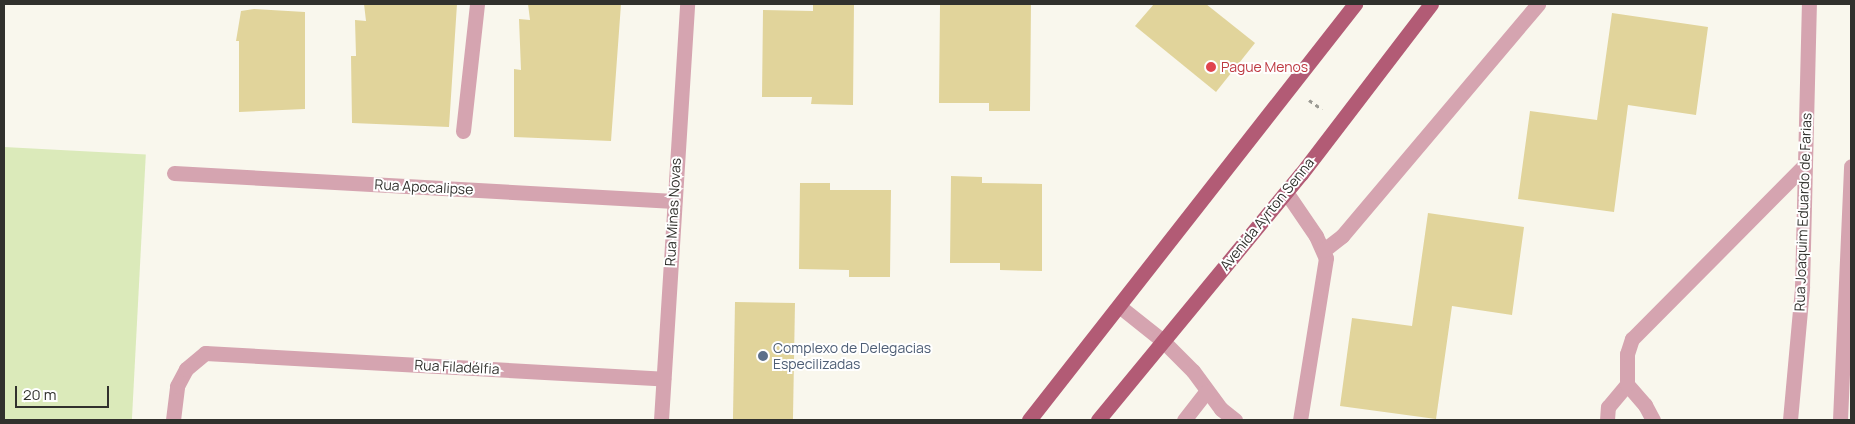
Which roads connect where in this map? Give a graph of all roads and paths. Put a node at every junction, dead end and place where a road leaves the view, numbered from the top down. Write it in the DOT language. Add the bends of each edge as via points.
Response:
graph roads {
  1 [pos="477,4"];
  2 [pos="687,4"];
  3 [pos="1355,4"];
  4 [pos="1431,4"];
  5 [pos="1538,4"];
  6 [pos="1809,4"];
  7 [pos="1290,87"];
  8 [pos="1340,122"];
  9 [pos="464,131"];
  10 [pos="1805,165"];
  11 [pos="1851,166"];
  12 [pos="174,173"];
  13 [pos="1286,192"];
  14 [pos="674,201"];
  15 [pos="1324,250"];
  16 [pos="1119,306"];
  17 [pos="1163,341"];
  18 [pos="663,379"];
  19 [pos="1627,384"];
  20 [pos="1206,392"];
  21 [pos="173,420"];
  22 [pos="661,420"];
  23 [pos="1029,420"];
  24 [pos="1098,420"];
  25 [pos="1184,420"];
  26 [pos="1234,420"];
  27 [pos="1300,420"];
  28 [pos="1607,420"];
  29 [pos="1653,420"];
  30 [pos="1790,420"];
  31 [pos="1840,420"];
  1 -- 9 [label="street"];
  2 -- 14 [label="street, Rua Minas Novas"];
  3 -- 7 [label="main road"];
  4 -- 8 [label="main road, Avenida Ayrton Senna"];
  5 -- 15 [label="street" via="1342,236"];
  6 -- 10 [label="street, Rua Joaquim Eduardo de Farias"];
  7 -- 8 [label="path"];
  7 -- 16 [label="main road"];
  8 -- 13 [label="main road, Avenida Ayrton Senna"];
  10 -- 19 [label="street" via="1632,339 1627,354"];
  10 -- 30 [label="street, Rua Joaquim Eduardo de Farias" via="1802,287"];
  11 -- 31 [label="street"];
  12 -- 14 [label="street, Rua Apocalipse"];
  13 -- 15 [label="street"];
  13 -- 17 [label="main road, Avenida Ayrton Senna"];
  14 -- 18 [label="street, Rua Minas Novas"];
  15 -- 27 [label="street" via="1324,281"];
  16 -- 17 [label="street"];
  16 -- 23 [label="main road"];
  17 -- 20 [label="street" via="1193,371"];
  17 -- 24 [label="main road, Avenida Ayrton Senna"];
  18 -- 21 [label="street, Rua Filadélfia" via="205,353 186,369 177,386"];
  18 -- 22 [label="street, Rua Minas Novas"];
  19 -- 28 [label="street" via="1608,408"];
  19 -- 29 [label="street"];
  20 -- 25 [label="street"];
  20 -- 26 [label="street"];
}
